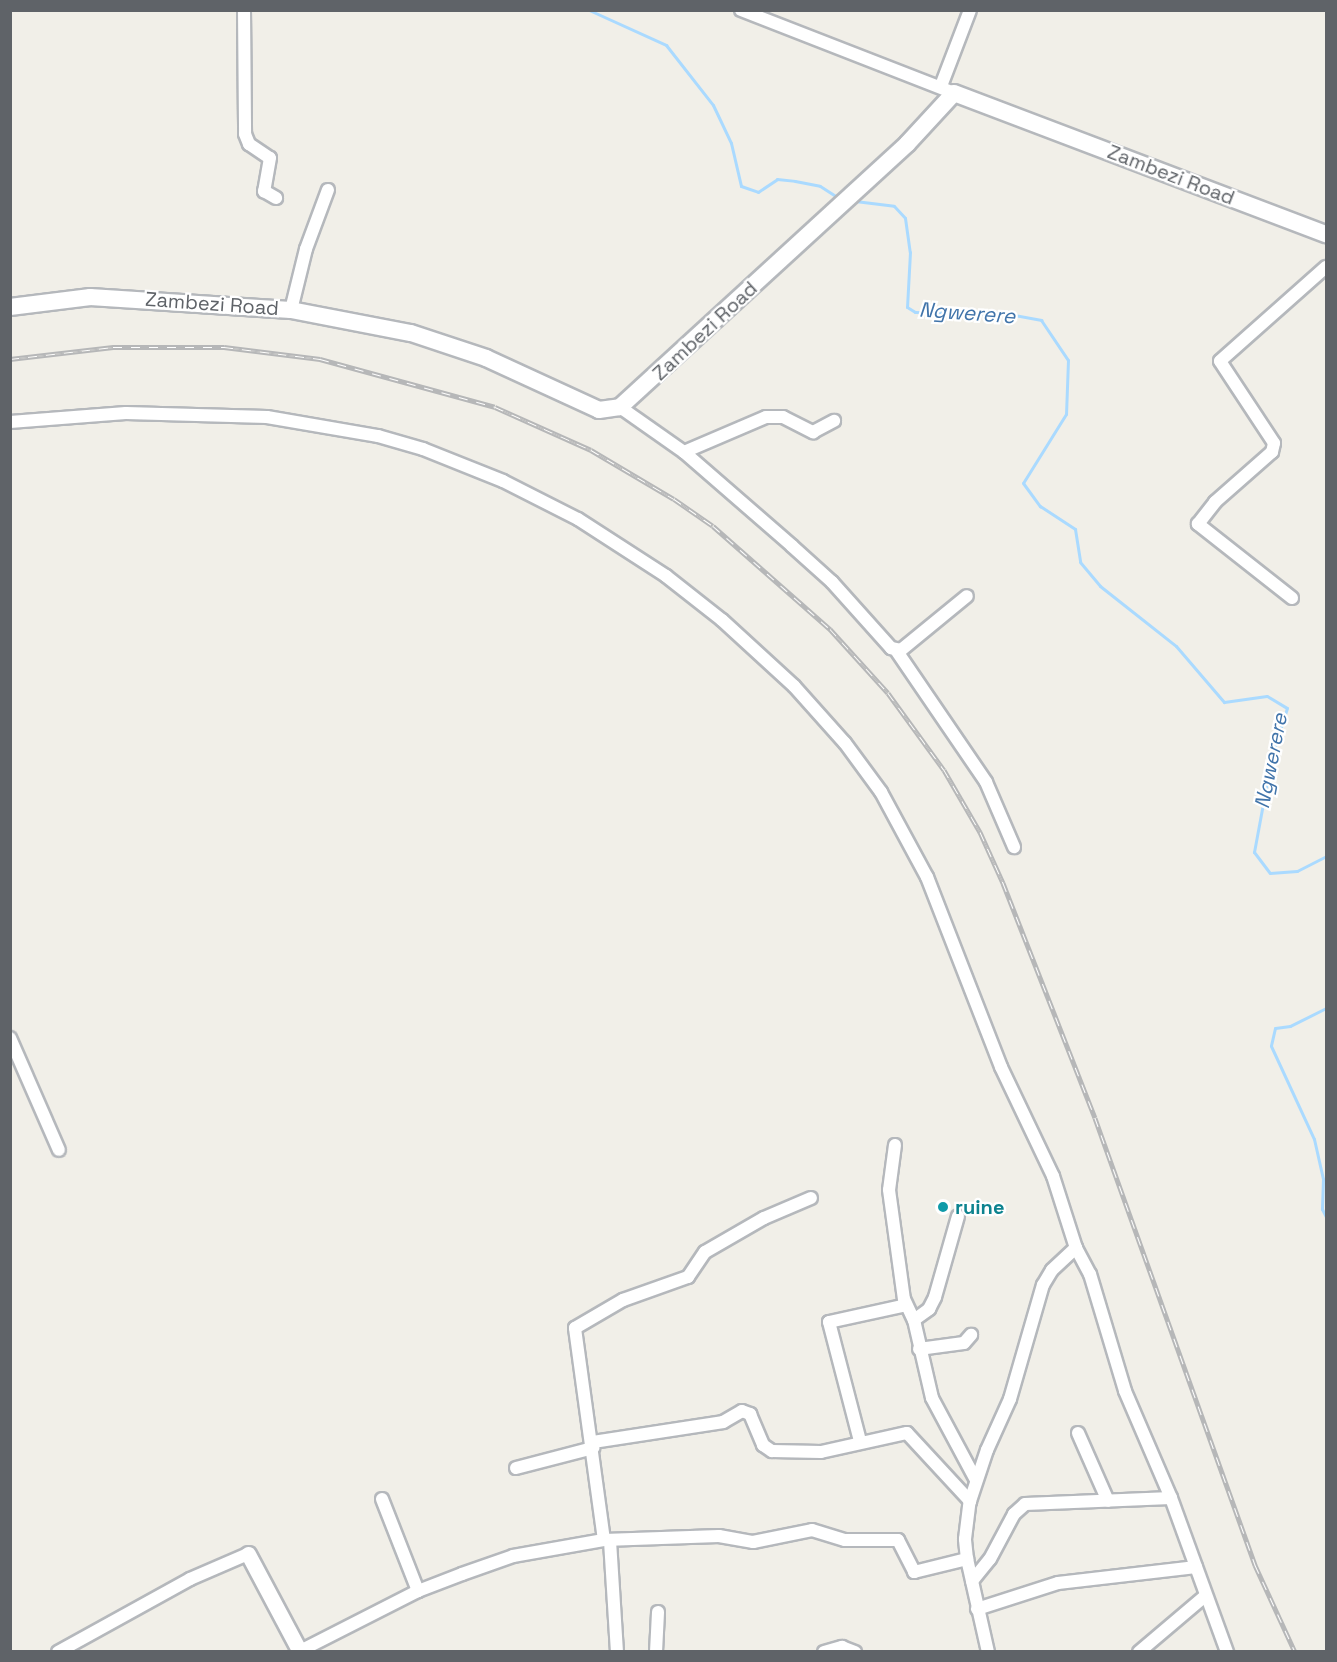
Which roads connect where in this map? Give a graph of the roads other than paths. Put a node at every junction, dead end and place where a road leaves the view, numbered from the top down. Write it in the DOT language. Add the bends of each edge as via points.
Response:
graph roads {
  1 [pos="244,10"];
  2 [pos="741,10"];
  3 [pos="970,10"];
  4 [pos="948,90"];
  5 [pos="328,190"];
  6 [pos="276,198"];
  7 [pos="1326,234"];
  8 [pos="1326,267"];
  9 [pos="10,307"];
  10 [pos="291,310"];
  11 [pos="620,406"];
  12 [pos="834,421"];
  13 [pos="10,422"];
  14 [pos="684,452"];
  15 [pos="967,596"];
  16 [pos="1292,598"];
  17 [pos="896,650"];
  18 [pos="1014,847"];
  19 [pos="10,1038"];
  20 [pos="15,1058"];
  21 [pos="895,1146"];
  22 [pos="58,1150"];
  23 [pos="811,1198"];
  24 [pos="958,1216"];
  25 [pos="1076,1248"];
  26 [pos="906,1305"];
  27 [pos="914,1320"];
  28 [pos="971,1335"];
  29 [pos="919,1349"];
  30 [pos="1078,1433"];
  31 [pos="860,1441"];
  32 [pos="593,1445"];
  33 [pos="516,1468"];
  34 [pos="976,1480"];
  35 [pos="1171,1498"];
  36 [pos="382,1499"];
  37 [pos="970,1501"];
  38 [pos="1108,1501"];
  39 [pos="607,1540"];
  40 [pos="248,1554"];
  41 [pos="967,1558"];
  42 [pos="1196,1567"];
  43 [pos="972,1581"];
  44 [pos="418,1591"];
  45 [pos="1205,1596"];
  46 [pos="977,1609"];
  47 [pos="658,1612"];
  48 [pos="300,1651"];
  49 [pos="58,1652"];
  50 [pos="617,1652"];
  51 [pos="656,1652"];
  52 [pos="824,1652"];
  53 [pos="855,1652"];
  54 [pos="988,1652"];
  55 [pos="1138,1652"];
  56 [pos="1227,1652"];
  1 -- 6 [label="street" via="245,134 249,144 270,158 264,191"];
  2 -- 4 [label="street"];
  3 -- 4 [label="street"];
  4 -- 7 [label="main road, Zambezi Road"];
  4 -- 11 [label="main road, Zambezi Road" via="854,192"];
  5 -- 10 [label="street" via="306,249"];
  8 -- 16 [label="street" via="1220,361 1274,443 1272,452 1215,502 1198,524"];
  9 -- 10 [label="main road, Zambezi Road" via="90,297"];
  10 -- 11 [label="main road, Zambezi Road" via="411,333 486,358 599,410"];
  11 -- 14 [label="street"];
  12 -- 14 [label="street" via="813,432 783,417 766,417"];
  13 -- 25 [label="street" via="193,412 267,417 378,436 483,473 550,504 685,591 794,686 845,743 881,792 927,878 1001,1067 1053,1176"];
  14 -- 17 [label="street" via="832,582"];
  15 -- 17 [label="street" via="936,625"];
  17 -- 18 [label="street" via="986,782"];
  19 -- 20 [label="street"];
  20 -- 22 [label="street"];
  21 -- 26 [label="street" via="889,1190"];
  23 -- 32 [label="street" via="764,1218 705,1252 688,1277 622,1300 579,1323 575,1328"];
  24 -- 27 [label="street" via="935,1297 929,1309"];
  25 -- 34 [label="street" via="1052,1270 1043,1285 1010,1399"];
  25 -- 35 [label="street" via="1090,1274 1125,1391"];
  26 -- 27 [label="street"];
  26 -- 31 [label="street" via="829,1322"];
  27 -- 29 [label="street"];
  28 -- 29 [label="street" via="964,1343"];
  29 -- 34 [label="street" via="938,1413"];
  30 -- 38 [label="street"];
  31 -- 32 [label="street" via="821,1452 766,1450 750,1414 742,1411 723,1422"];
  31 -- 37 [label="street" via="911,1435 931,1463"];
  32 -- 33 [label="street"];
  32 -- 39 [label="street"];
  34 -- 37 [label="street"];
  35 -- 38 [label="street"];
  35 -- 42 [label="street"];
  36 -- 44 [label="street"];
  37 -- 41 [label="street" via="964,1539"];
  38 -- 43 [label="street" via="1020,1507 990,1559"];
  39 -- 41 [label="street" via="719,1536 744,1543 812,1530 845,1540 898,1540 914,1572"];
  39 -- 44 [label="street" via="513,1556"];
  39 -- 50 [label="street"];
  40 -- 48 [label="street"];
  40 -- 49 [label="street" via="190,1580"];
  41 -- 43 [label="street"];
  42 -- 45 [label="street"];
  42 -- 46 [label="street" via="1059,1583"];
  43 -- 46 [label="street"];
  44 -- 48 [label="street"];
  45 -- 55 [label="street"];
  45 -- 56 [label="street"];
  46 -- 54 [label="street"];
  47 -- 51 [label="street"];
  52 -- 53 [label="street" via="842,1647"];
}
